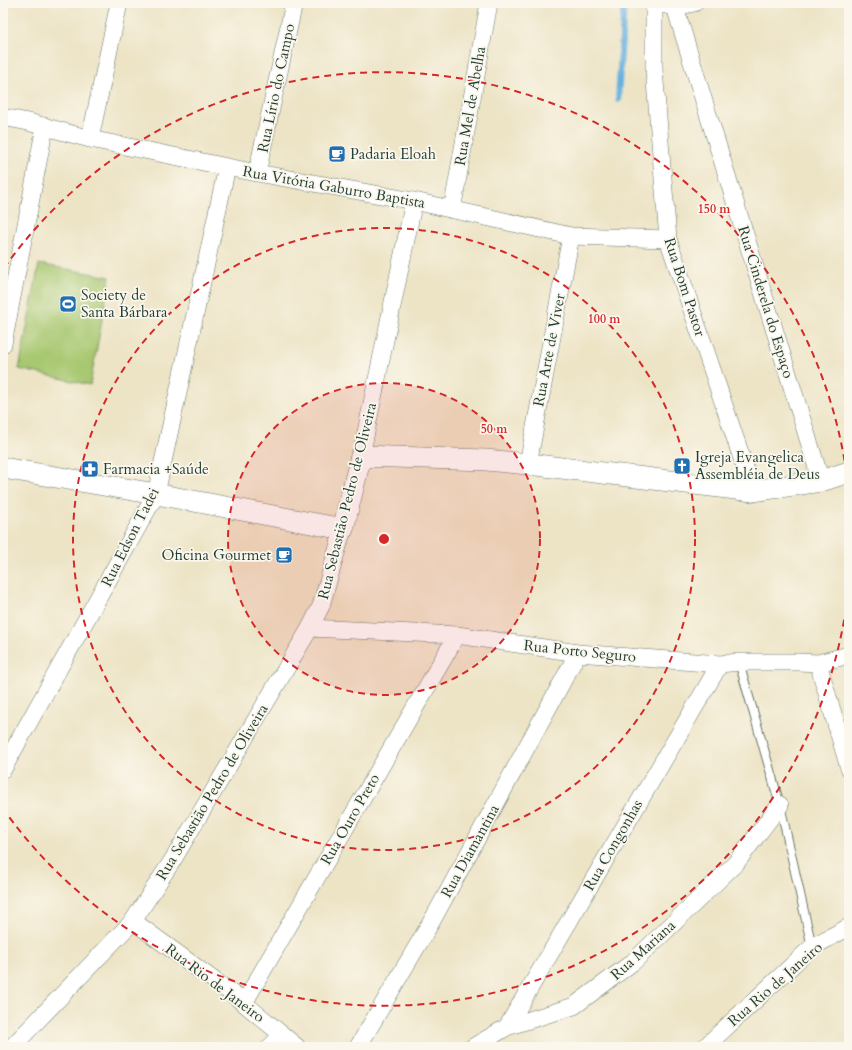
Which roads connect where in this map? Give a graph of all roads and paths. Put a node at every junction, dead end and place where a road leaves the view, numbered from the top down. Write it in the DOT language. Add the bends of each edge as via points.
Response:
graph roads {
  1 [pos="120,3"];
  2 [pos="294,3"];
  3 [pos="489,3"];
  4 [pos="654,3"];
  5 [pos="658,3"];
  6 [pos="694,3"];
  7 [pos="675,7"];
  8 [pos="3,117"];
  9 [pos="45,126"];
  10 [pos="90,140"];
  11 [pos="227,167"];
  12 [pos="257,173"];
  13 [pos="414,201"];
  14 [pos="452,210"];
  15 [pos="571,236"];
  16 [pos="668,239"];
  17 [pos="3,344"];
  18 [pos="361,456"];
  19 [pos="528,464"];
  20 [pos="3,468"];
  21 [pos="849,472"];
  22 [pos="822,481"];
  23 [pos="753,491"];
  24 [pos="156,494"];
  25 [pos="342,529"];
  26 [pos="310,628"];
  27 [pos="457,634"];
  28 [pos="578,653"];
  29 [pos="849,655"];
  30 [pos="739,662"];
  31 [pos="818,663"];
  32 [pos="720,664"];
  33 [pos="849,768"];
  34 [pos="3,769"];
  35 [pos="780,806"];
  36 [pos="133,921"];
  37 [pos="849,927"];
  38 [pos="812,947"];
  39 [pos="244,1004"];
  40 [pos="507,1027"];
  41 [pos="282,1035"];
  42 [pos="12,1047"];
  43 [pos="270,1047"];
  44 [pos="297,1047"];
  45 [pos="358,1047"];
  46 [pos="473,1047"];
  47 [pos="705,1047"];
  1 -- 10 [label="street"];
  2 -- 12 [label="street, Rua Lírio do Campo"];
  3 -- 14 [label="street, Rua Mel de Abelha"];
  4 -- 16 [label="street, Rua Bom Pastor" via="654,69"];
  5 -- 7 [label="street"];
  6 -- 7 [label="street"];
  7 -- 22 [label="street, Rua Cinderela do Espaço"];
  8 -- 9 [label="street, Rua Vitória Gaburro Baptista"];
  9 -- 10 [label="street, Rua Vitória Gaburro Baptista"];
  9 -- 17 [label="street"];
  10 -- 11 [label="street, Rua Vitória Gaburro Baptista"];
  11 -- 12 [label="street, Rua Vitória Gaburro Baptista"];
  11 -- 24 [label="street, Rua Edson Tadei"];
  12 -- 13 [label="street, Rua Vitória Gaburro Baptista"];
  13 -- 14 [label="street, Rua Vitória Gaburro Baptista"];
  13 -- 18 [label="street, Rua Sebastião Pedro de Oliveira"];
  14 -- 15 [label="street, Rua Vitória Gaburro Baptista"];
  15 -- 16 [label="street, Rua Vitória Gaburro Baptista"];
  15 -- 19 [label="street, Rua Arte de Viver"];
  16 -- 23 [label="street, Rua Bom Pastor"];
  18 -- 19 [label="street"];
  18 -- 25 [label="street, Rua Sebastião Pedro de Oliveira"];
  19 -- 23 [label="street"];
  20 -- 24 [label="street"];
  21 -- 22 [label="street"];
  22 -- 23 [label="street"];
  24 -- 25 [label="street"];
  24 -- 34 [label="street, Rua Edson Tadei"];
  25 -- 26 [label="street, Rua Sebastião Pedro de Oliveira" via="321,606"];
  26 -- 27 [label="street, Rua Porto Seguro"];
  26 -- 36 [label="street, Rua Sebastião Pedro de Oliveira" via="174,858"];
  27 -- 28 [label="street, Rua Porto Seguro"];
  27 -- 39 [label="street, Rua Ouro Preto"];
  28 -- 32 [label="street, Rua Porto Seguro"];
  28 -- 45 [label="street, Rua Diamantina" via="433,919"];
  29 -- 31 [label="street, Rua Porto Seguro"];
  30 -- 31 [label="street, Rua Porto Seguro"];
  30 -- 32 [label="street, Rua Porto Seguro"];
  30 -- 35 [label="lane"];
  31 -- 33 [label="street"];
  32 -- 40 [label="street, Rua Congonhas"];
  35 -- 38 [label="lane"];
  35 -- 40 [label="street, Rua Mariana" via="736,863 633,962 574,1006"];
  36 -- 39 [label="street, Rua Rio de Janeiro"];
  36 -- 42 [label="street, Rua Sebastião Pedro de Oliveira"];
  37 -- 38 [label="street, Rua Rio de Janeiro"];
  38 -- 47 [label="street, Rua Rio de Janeiro"];
  39 -- 41 [label="street, Rua Rio de Janeiro"];
  40 -- 46 [label="street, Rua Mariana"];
  41 -- 43 [label="street"];
  41 -- 44 [label="street, Rua Rio de Janeiro"];
}
